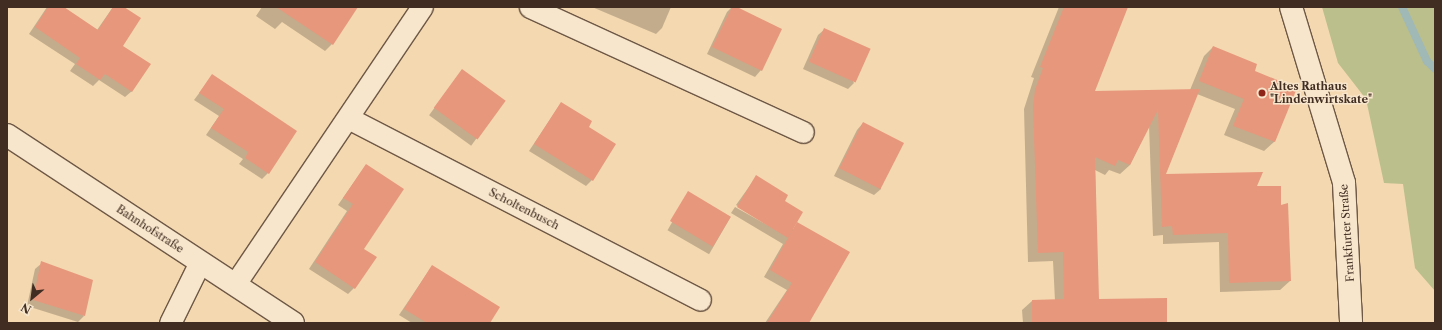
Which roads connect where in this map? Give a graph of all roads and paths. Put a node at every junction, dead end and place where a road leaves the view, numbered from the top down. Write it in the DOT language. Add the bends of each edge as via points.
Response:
graph roads {
  1 [pos="422,7"];
  2 [pos="530,7"];
  3 [pos="1291,7"];
  4 [pos="348,118"];
  5 [pos="803,132"];
  6 [pos="7,135"];
  7 [pos="200,262"];
  8 [pos="235,284"];
  9 [pos="700,300"];
  10 [pos="170,323"];
  11 [pos="293,323"];
  12 [pos="1351,323"];
  1 -- 4 [label="street"];
  2 -- 5 [label="street"];
  3 -- 12 [label="street, Frankfurter Straße" via="1344,183"];
  4 -- 8 [label="street"];
  4 -- 9 [label="street, Scholtenbusch"];
  6 -- 7 [label="street, Bahnhofstraße"];
  7 -- 8 [label="street, Bahnhofstraße"];
  7 -- 10 [label="street"];
  8 -- 11 [label="street, Bahnhofstraße"];
}
